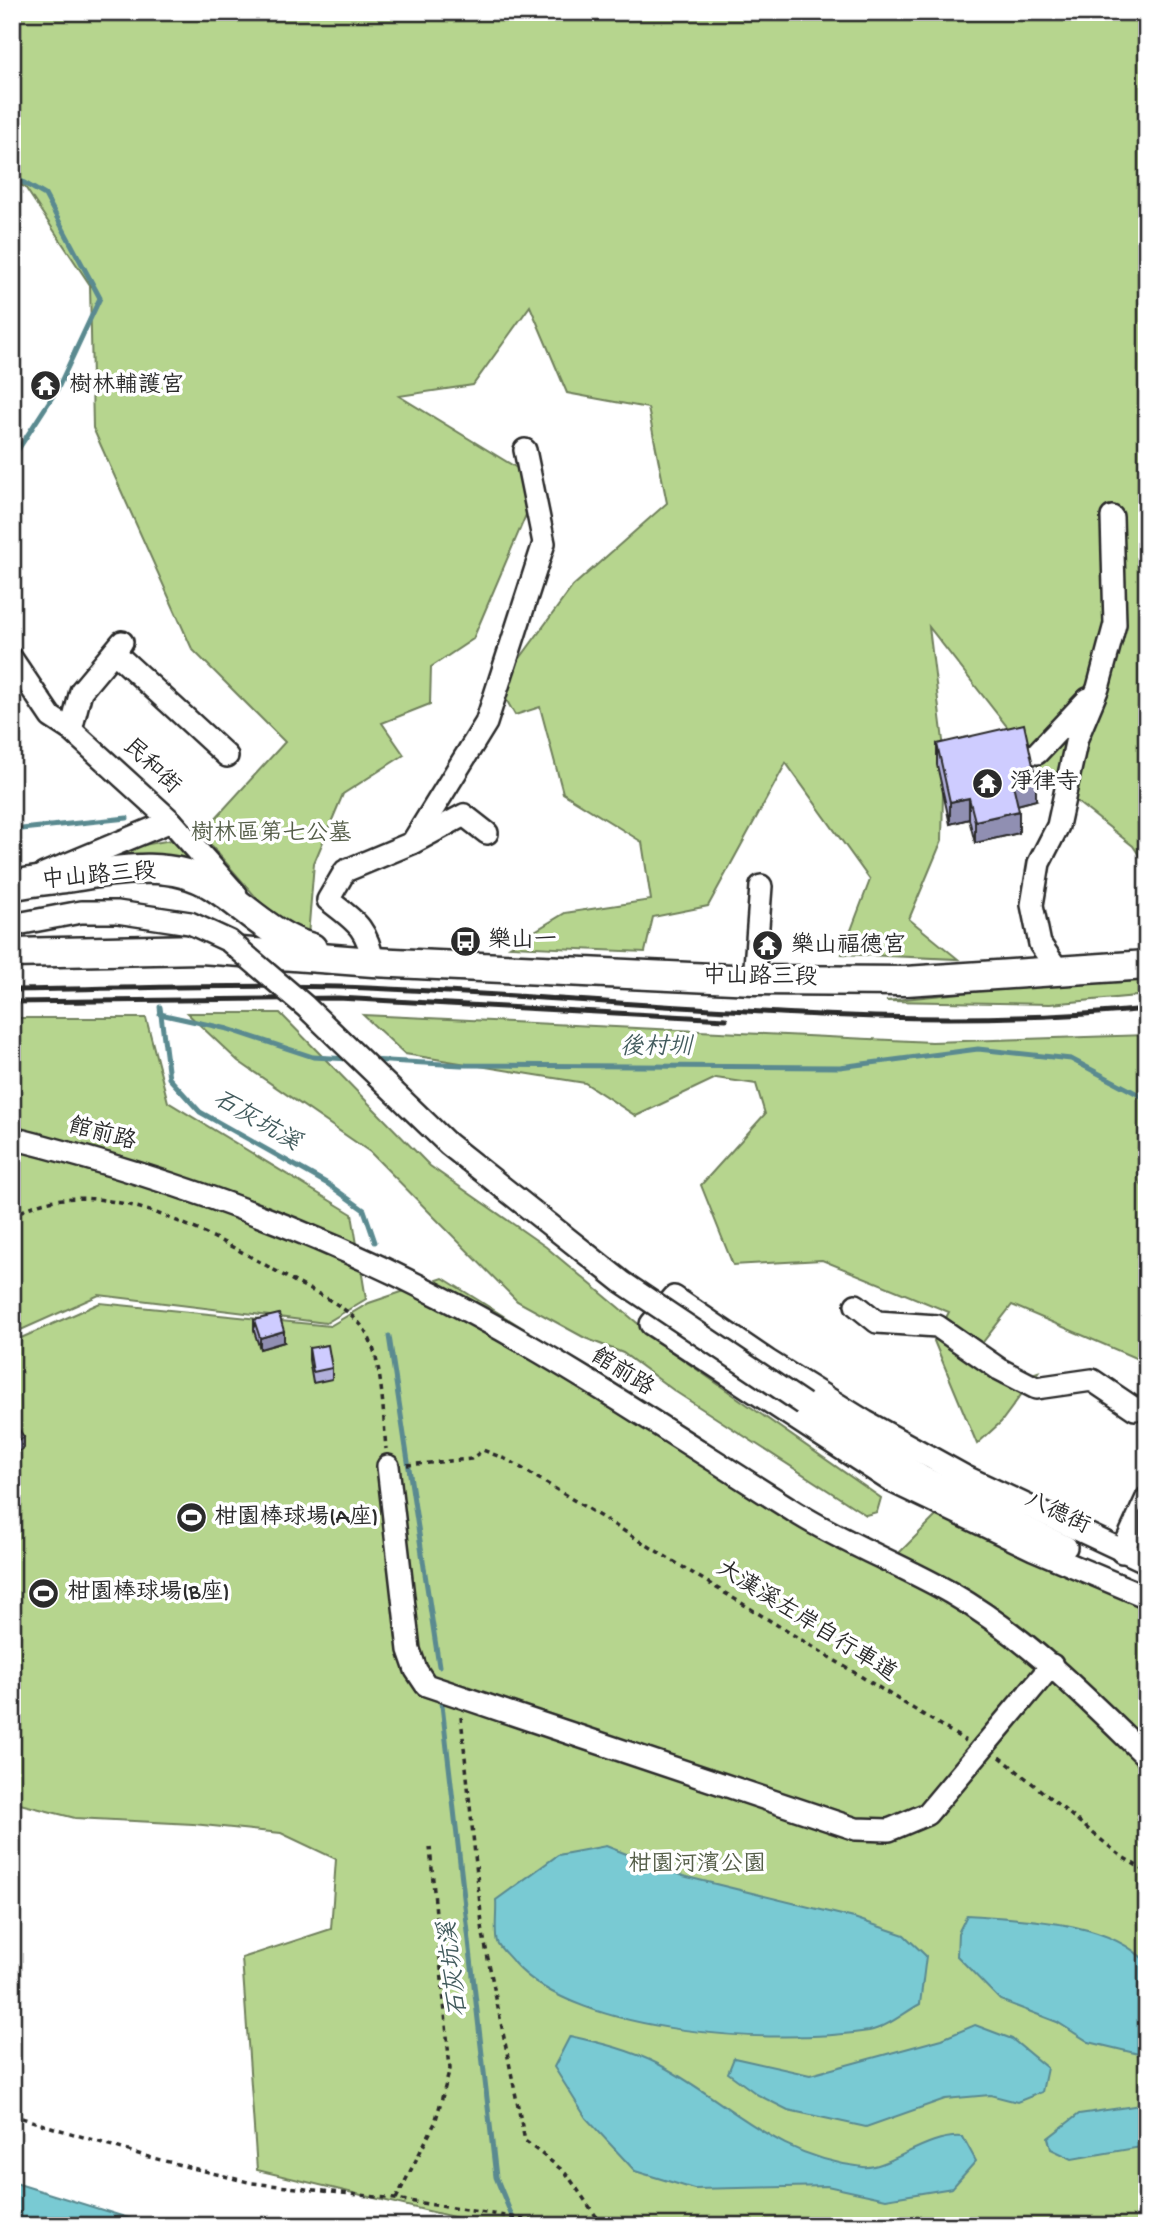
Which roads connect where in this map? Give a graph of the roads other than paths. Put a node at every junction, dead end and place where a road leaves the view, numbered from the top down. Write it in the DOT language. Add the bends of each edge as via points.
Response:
graph roads {
  1 [pos="525,450"];
  2 [pos="1112,517"];
  3 [pos="12,659"];
  4 [pos="1098,688"];
  5 [pos="71,730"];
  6 [pos="1037,753"];
  7 [pos="227,755"];
  8 [pos="171,821"];
  9 [pos="487,833"];
  10 [pos="412,843"];
  11 [pos="15,885"];
  12 [pos="761,886"];
  13 [pos="256,916"];
  14 [pos="12,925"];
  15 [pos="12,953"];
  16 [pos="373,962"];
  17 [pos="1147,965"];
  18 [pos="1060,972"];
  19 [pos="754,980"];
  20 [pos="12,1138"];
  21 [pos="856,1305"];
  22 [pos="1147,1406"];
  23 [pos="395,1465"];
  24 [pos="946,1489"];
  25 [pos="1147,1498"];
  26 [pos="1122,1552"];
  27 [pos="1147,1562"];
  28 [pos="1147,1572"];
  29 [pos="1147,1584"];
  30 [pos="1147,1597"];
  31 [pos="1052,1665"];
  32 [pos="1147,1757"];
  1 -- 10 [label="street" via="544,543 486,723"];
  2 -- 4 [label="street" via="1115,624"];
  3 -- 5 [label="street, 民和街" via="51,717"];
  4 -- 6 [label="street"];
  4 -- 18 [label="street" via="1077,738 1058,826 1039,863 1032,905 1040,944"];
  5 -- 7 [label="street" via="81,691 119,646"];
  5 -- 8 [label="street, 民和街"];
  8 -- 11 [label="street"];
  8 -- 13 [label="street, 民和街"];
  9 -- 10 [label="street" via="464,815"];
  10 -- 16 [label="street" via="345,870 328,900 368,936"];
  11 -- 13 [label="main road, 中山路三段" via="107,872 165,870 211,884"];
  12 -- 19 [label="street"];
  13 -- 16 [label="main road, 中山路三段" via="293,943"];
  14 -- 24 [label="street, 八德街, bridge" via="81,912 117,912 190,923 229,941 305,1006 448,1144 622,1282 804,1404"];
  15 -- 16 [label="main road, 中山路三段" via="201,949"];
  16 -- 19 [label="main road, 中山路三段"];
  17 -- 18 [label="main road, 中山路三段"];
  18 -- 19 [label="main road, 中山路三段" via="906,981"];
  20 -- 31 [label="street, 館前路" via="147,1174 340,1249 442,1298 554,1361 840,1539 953,1594"];
  21 -- 22 [label="street" via="877,1322 937,1326 999,1369 1036,1388 1093,1380 1135,1409"];
  23 -- 31 [label="street" via="409,1650 426,1685 856,1829 889,1830 928,1814"];
  24 -- 28 [label="street, 八德街"];
  24 -- 29 [label="street, 八德街"];
  25 -- 26 [label="street"];
  26 -- 27 [label="street"];
  26 -- 30 [label="street" via="964,1476 866,1422 768,1361 690,1304 674,1297 651,1324 891,1481 1032,1549"];
  31 -- 32 [label="street, 館前路"];
}
